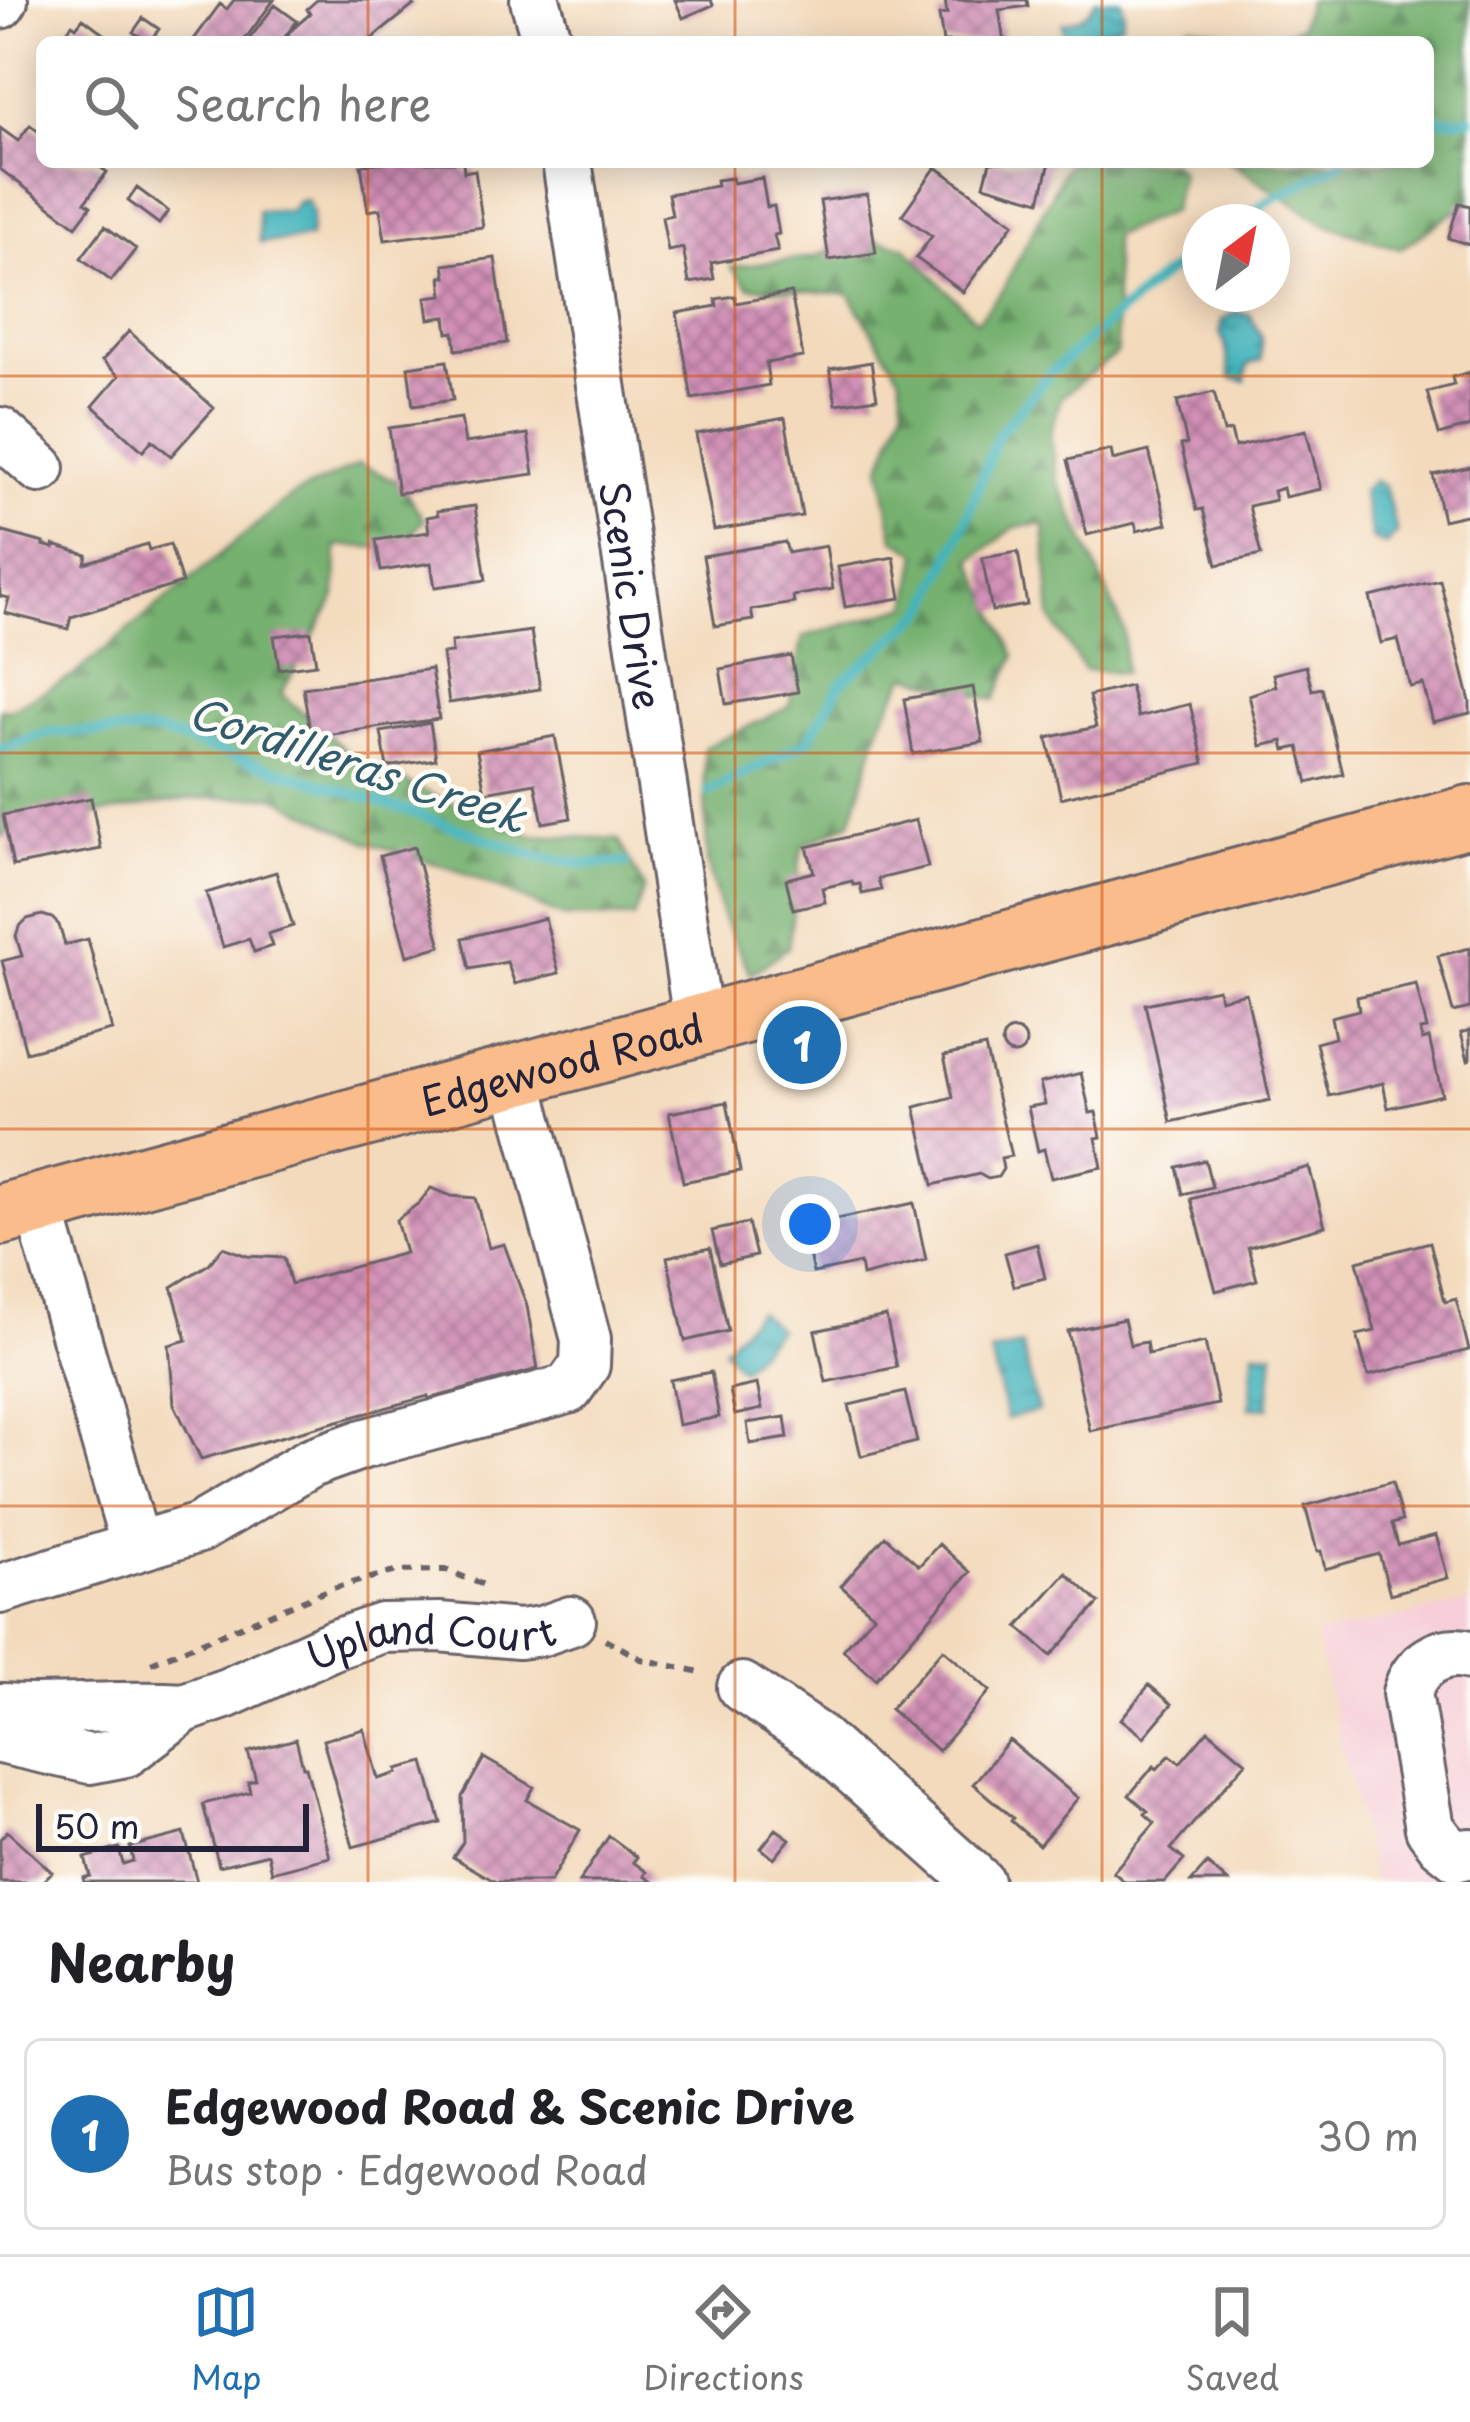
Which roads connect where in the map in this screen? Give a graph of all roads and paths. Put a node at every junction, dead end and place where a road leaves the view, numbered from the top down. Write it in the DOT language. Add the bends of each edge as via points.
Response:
graph roads {
  1 [pos="536,0"];
  2 [pos="545,36"];
  3 [pos="567,168"];
  4 [pos="0,432"];
  5 [pos="40,468"];
  6 [pos="1470,817"];
  7 [pos="699,1027"];
  8 [pos="516,1076"];
  9 [pos="19,1209"];
  10 [pos="136,1547"];
  11 [pos="0,1588"];
  12 [pos="571,1621"];
  13 [pos="1470,1655"];
  14 [pos="742,1687"];
  15 [pos="0,1708"];
  16 [pos="184,1708"];
  17 [pos="0,1739"];
  18 [pos="1470,1853"];
  19 [pos="979,1882"];
  1 -- 2 [label="street"];
  3 -- 7 [label="street, Scenic Drive"];
  4 -- 5 [label="street"];
  6 -- 7 [label="main road, Edgewood Road"];
  7 -- 8 [label="main road, Edgewood Road"];
  8 -- 9 [label="main road, Edgewood Road"];
  8 -- 10 [label="street" via="586,1339 585,1365 568,1389 310,1462 199,1528"];
  9 -- 10 [label="street"];
  10 -- 11 [label="street"];
  12 -- 14 [label="path, Upland Court" via="641,1659"];
  12 -- 16 [label="street, Upland Court" via="519,1634 382,1628"];
  13 -- 18 [label="street" via="1430,1659 1407,1693 1430,1828 1457,1856"];
  14 -- 19 [label="street" via="815,1736"];
  15 -- 16 [label="street, Upland Court"];
  16 -- 17 [label="street, Upland Court" via="126,1752 90,1759"];
}
